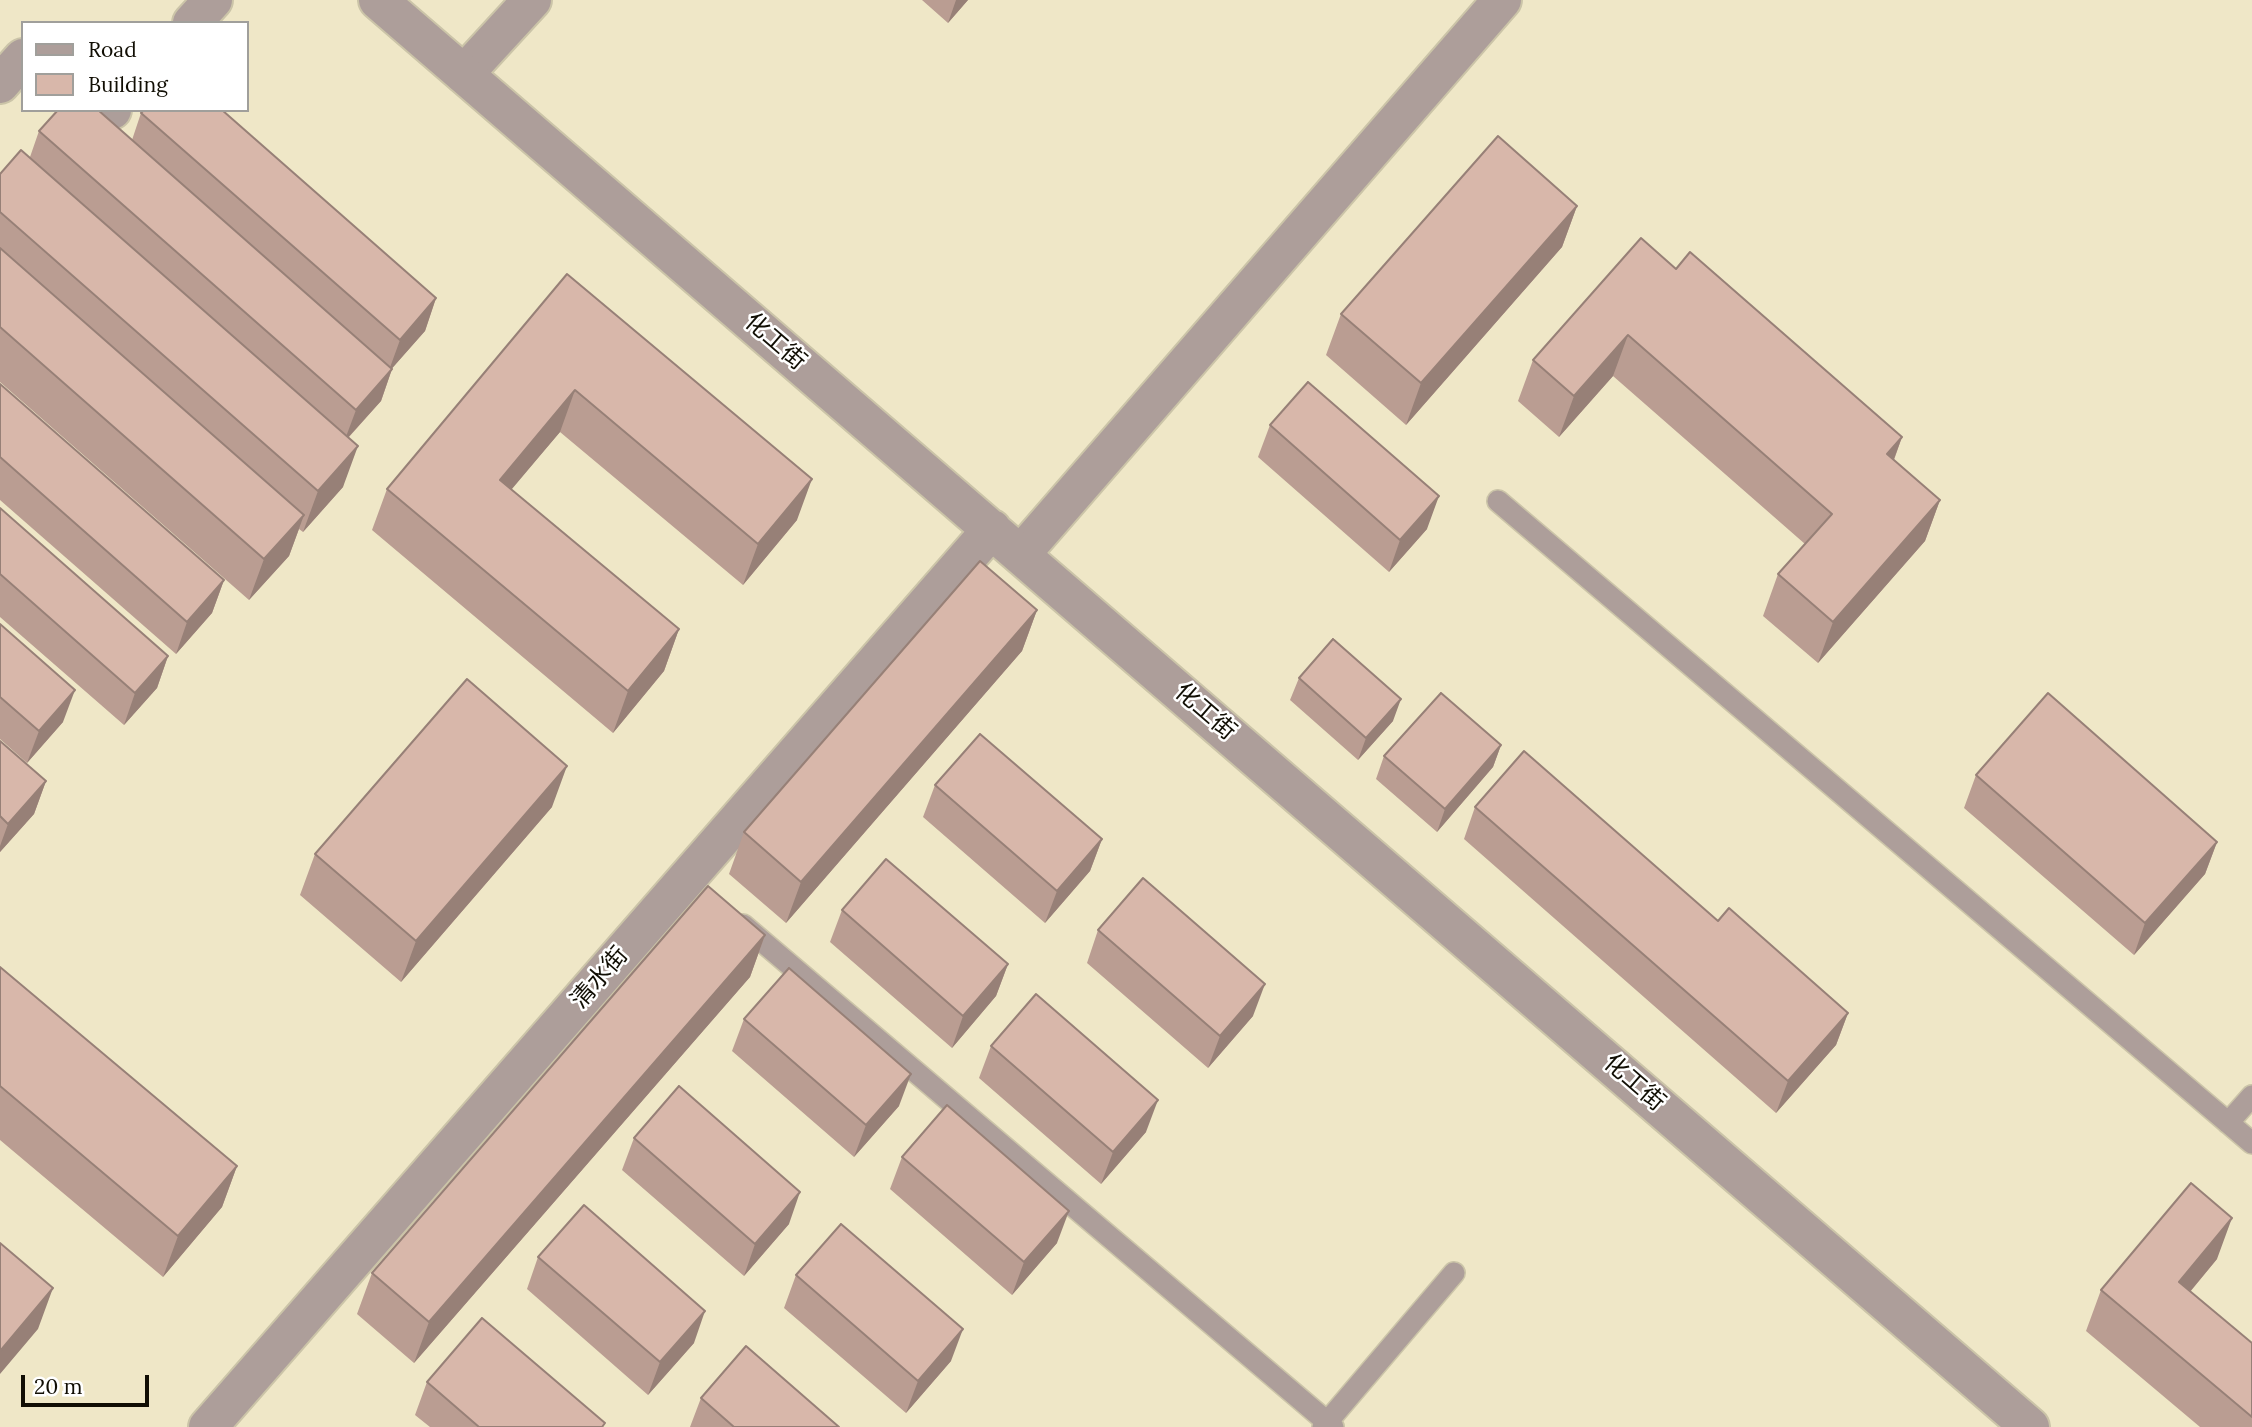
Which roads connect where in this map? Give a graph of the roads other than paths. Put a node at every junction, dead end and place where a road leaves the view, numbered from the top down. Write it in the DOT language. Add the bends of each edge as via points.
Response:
graph roads {
  1 [pos="214,0"];
  2 [pos="378,0"];
  3 [pos="532,0"];
  4 [pos="1502,0"];
  5 [pos="194,21"];
  6 [pos="21,60"];
  7 [pos="464,74"];
  8 [pos="0,84"];
  9 [pos="1498,501"];
  10 [pos="992,529"];
  11 [pos="1021,554"];
  12 [pos="729,913"];
  13 [pos="2252,1096"];
  14 [pos="2228,1123"];
  15 [pos="2252,1143"];
  16 [pos="1454,1273"];
  17 [pos="1328,1425"];
  18 [pos="208,1427"];
  19 [pos="2031,1427"];
  1 -- 5 [label="street"];
  2 -- 7 [label="street, 化工街"];
  3 -- 7 [label="street"];
  4 -- 11 [label="street"];
  6 -- 8 [label="street"];
  7 -- 10 [label="street, 化工街"];
  9 -- 14 [label="lane"];
  10 -- 11 [label="street, 化工街"];
  10 -- 18 [label="street, 清水街" via="698,886"];
  11 -- 19 [label="street, 化工街"];
  12 -- 17 [label="lane"];
  13 -- 14 [label="lane"];
  14 -- 15 [label="lane"];
  16 -- 17 [label="lane"];
}
